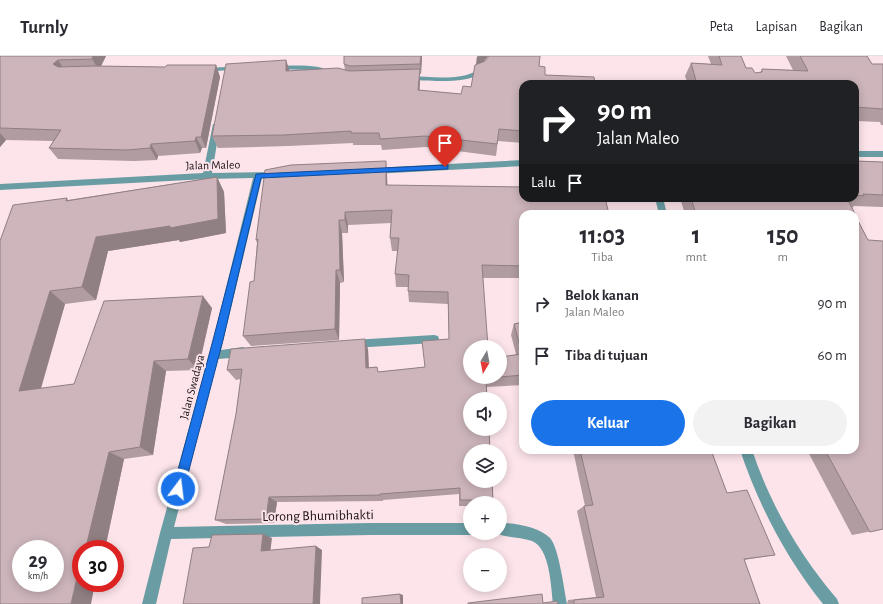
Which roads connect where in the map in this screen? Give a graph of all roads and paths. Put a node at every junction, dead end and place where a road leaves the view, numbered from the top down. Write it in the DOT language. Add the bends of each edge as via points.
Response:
graph roads {
  1 [pos="493,56"];
  2 [pos="265,68"];
  3 [pos="196,71"];
  4 [pos="229,72"];
  5 [pos="335,76"];
  6 [pos="399,78"];
  7 [pos="218,115"];
  8 [pos="859,154"];
  9 [pos="883,154"];
  10 [pos="519,164"];
  11 [pos="367,171"];
  12 [pos="289,174"];
  13 [pos="207,176"];
  14 [pos="258,176"];
  15 [pos="0,187"];
  16 [pos="434,339"];
  17 [pos="340,345"];
  18 [pos="253,352"];
  19 [pos="214,355"];
  20 [pos="748,454"];
  21 [pos="463,529"];
  22 [pos="507,529"];
  23 [pos="166,533"];
  24 [pos="149,604"];
  25 [pos="560,604"];
  26 [pos="832,604"];
  1 -- 6 [label="street" via="481,71 470,75"];
  2 -- 5 [label="street" via="310,68"];
  3 -- 4 [label="street"];
  7 -- 13 [label="street"];
  8 -- 9 [label="street"];
  10 -- 11 [label="street"];
  12 -- 14 [label="street, Jalan Maleo"];
  13 -- 14 [label="street, Jalan Maleo"];
  13 -- 15 [label="street, Jalan Maleo"];
  14 -- 19 [label="street, Jalan Swadaya"];
  16 -- 17 [label="street"];
  18 -- 19 [label="street"];
  19 -- 23 [label="street, Jalan Swadaya"];
  20 -- 26 [label="street" via="770,508 790,547"];
  21 -- 23 [label="street, Lorong Bhumibhakti"];
  22 -- 25 [label="street" via="536,536 546,543 554,565"];
  23 -- 24 [label="street, Jalan Swadaya"];
}
